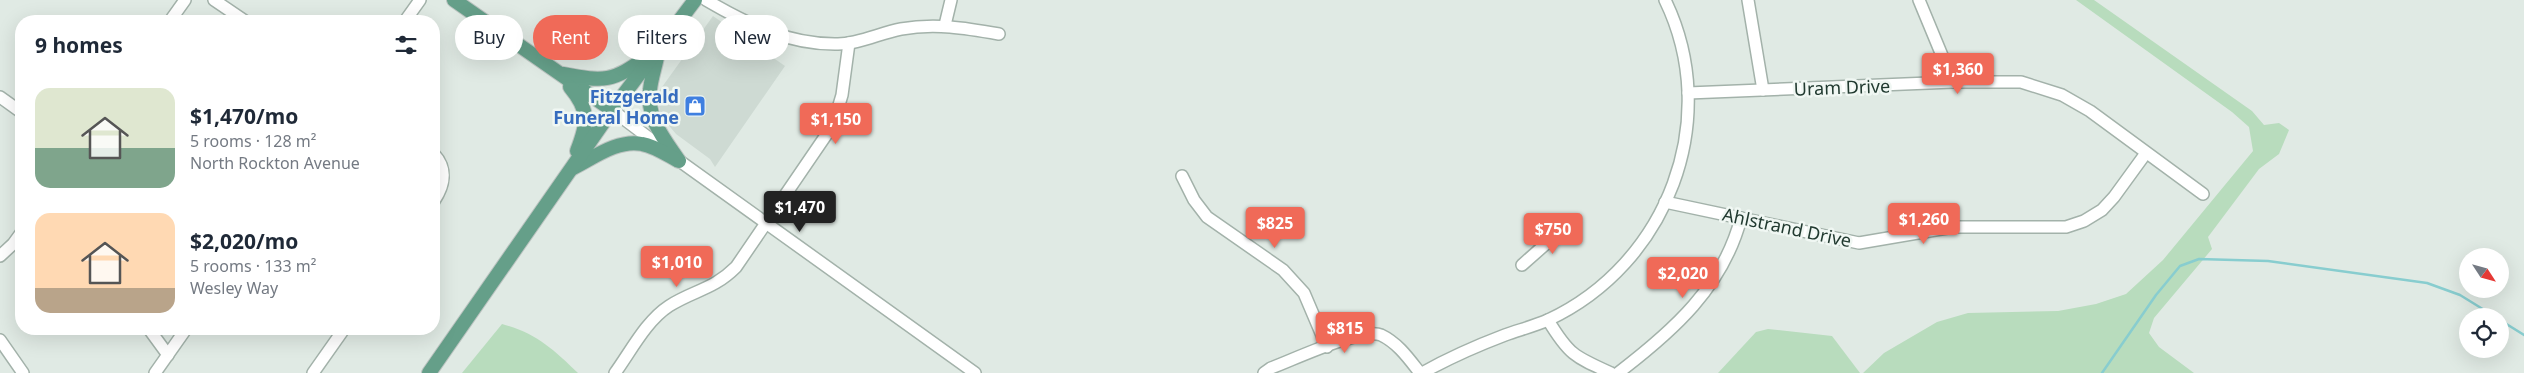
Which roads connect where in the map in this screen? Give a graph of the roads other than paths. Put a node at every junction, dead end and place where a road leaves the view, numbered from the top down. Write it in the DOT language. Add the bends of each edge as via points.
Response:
graph roads {
  1 [pos="185,0"];
  2 [pos="214,0"];
  3 [pos="420,0"];
  4 [pos="454,0"];
  5 [pos="695,0"];
  6 [pos="706,0"];
  7 [pos="951,0"];
  8 [pos="1665,0"];
  9 [pos="1748,0"];
  10 [pos="1919,0"];
  11 [pos="174,15"];
  12 [pos="236,15"];
  13 [pos="409,15"];
  14 [pos="684,15"];
  15 [pos="945,25"];
  16 [pos="999,34"];
  17 [pos="850,43"];
  18 [pos="642,60"];
  19 [pos="650,60"];
  20 [pos="656,60"];
  21 [pos="558,73"];
  22 [pos="1953,82"];
  23 [pos="1763,90"];
  24 [pos="1688,93"];
  25 [pos="0,97"];
  26 [pos="15,108"];
  27 [pos="612,110"];
  28 [pos="2146,153"];
  29 [pos="679,161"];
  30 [pos="440,166"];
  31 [pos="570,170"];
  32 [pos="1182,176"];
  33 [pos="440,191"];
  34 [pos="2203,194"];
  35 [pos="1665,202"];
  36 [pos="1741,218"];
  37 [pos="764,224"];
  38 [pos="1566,226"];
  39 [pos="15,242"];
  40 [pos="0,256"];
  41 [pos="1522,265"];
  42 [pos="1548,320"];
  43 [pos="153,335"];
  44 [pos="182,335"];
  45 [pos="340,335"];
  46 [pos="0,340"];
  47 [pos="1327,347"];
  48 [pos="168,355"];
  49 [pos="23,373"];
  50 [pos="155,373"];
  51 [pos="313,373"];
  52 [pos="430,373"];
  53 [pos="615,373"];
  54 [pos="975,373"];
  55 [pos="1264,373"];
  56 [pos="1421,373"];
  57 [pos="1611,373"];
  58 [pos="1618,373"];
  1 -- 11 [label="street"];
  2 -- 12 [label="street"];
  3 -- 13 [label="street"];
  4 -- 21 [label="main road"];
  5 -- 14 [label="main road"];
  6 -- 17 [label="street" via="774,34 801,40"];
  7 -- 15 [label="street"];
  8 -- 24 [label="street" via="1686,58"];
  9 -- 23 [label="street"];
  10 -- 22 [label="street"];
  15 -- 16 [label="street"];
  15 -- 17 [label="street" via="901,29"];
  17 -- 37 [label="street" via="842,95 832,125"];
  18 -- 21 [label="main road" via="612,78 598,80"];
  19 -- 27 [label="main road"];
  20 -- 29 [label="main road" via="650,90 651,112"];
  21 -- 27 [label="main road"];
  21 -- 31 [label="main road" via="586,111 582,140"];
  22 -- 23 [label="street, Uram Drive"];
  22 -- 28 [label="street, Uram Drive" via="2020,82 2044,88 2090,111"];
  23 -- 24 [label="street, Uram Drive"];
  24 -- 35 [label="street" via="1689,116 1684,151 1673,189"];
  25 -- 26 [label="street"];
  27 -- 29 [label="street"];
  27 -- 31 [label="main road"];
  28 -- 34 [label="street, Uram Drive"];
  28 -- 36 [label="street, Ahlstrand Drive" via="2102,210 2084,222 2066,227 1953,226 1859,242"];
  29 -- 31 [label="main road" via="648,145 627,144 614,147"];
  29 -- 37 [label="street"];
  30 -- 33 [label="street" via="443,186"];
  31 -- 52 [label="main road"];
  32 -- 47 [label="street" via="1207,217 1283,270 1304,293"];
  35 -- 36 [label="street, Ahlstrand Drive"];
  35 -- 42 [label="street" via="1660,216 1638,249 1623,265 1573,306"];
  36 -- 58 [label="street" via="1735,241 1709,287 1681,322"];
  37 -- 53 [label="street" via="736,267 723,280 668,307 645,331"];
  37 -- 54 [label="street"];
  38 -- 41 [label="street"];
  39 -- 40 [label="street"];
  42 -- 56 [label="street" via="1461,352"];
  42 -- 57 [label="street" via="1563,344 1577,357"];
  43 -- 48 [label="street"];
  44 -- 48 [label="street"];
  45 -- 51 [label="street"];
  46 -- 49 [label="street"];
  47 -- 55 [label="street"];
  47 -- 56 [label="street" via="1359,334 1379,334 1393,342"];
  48 -- 50 [label="street"];
}
